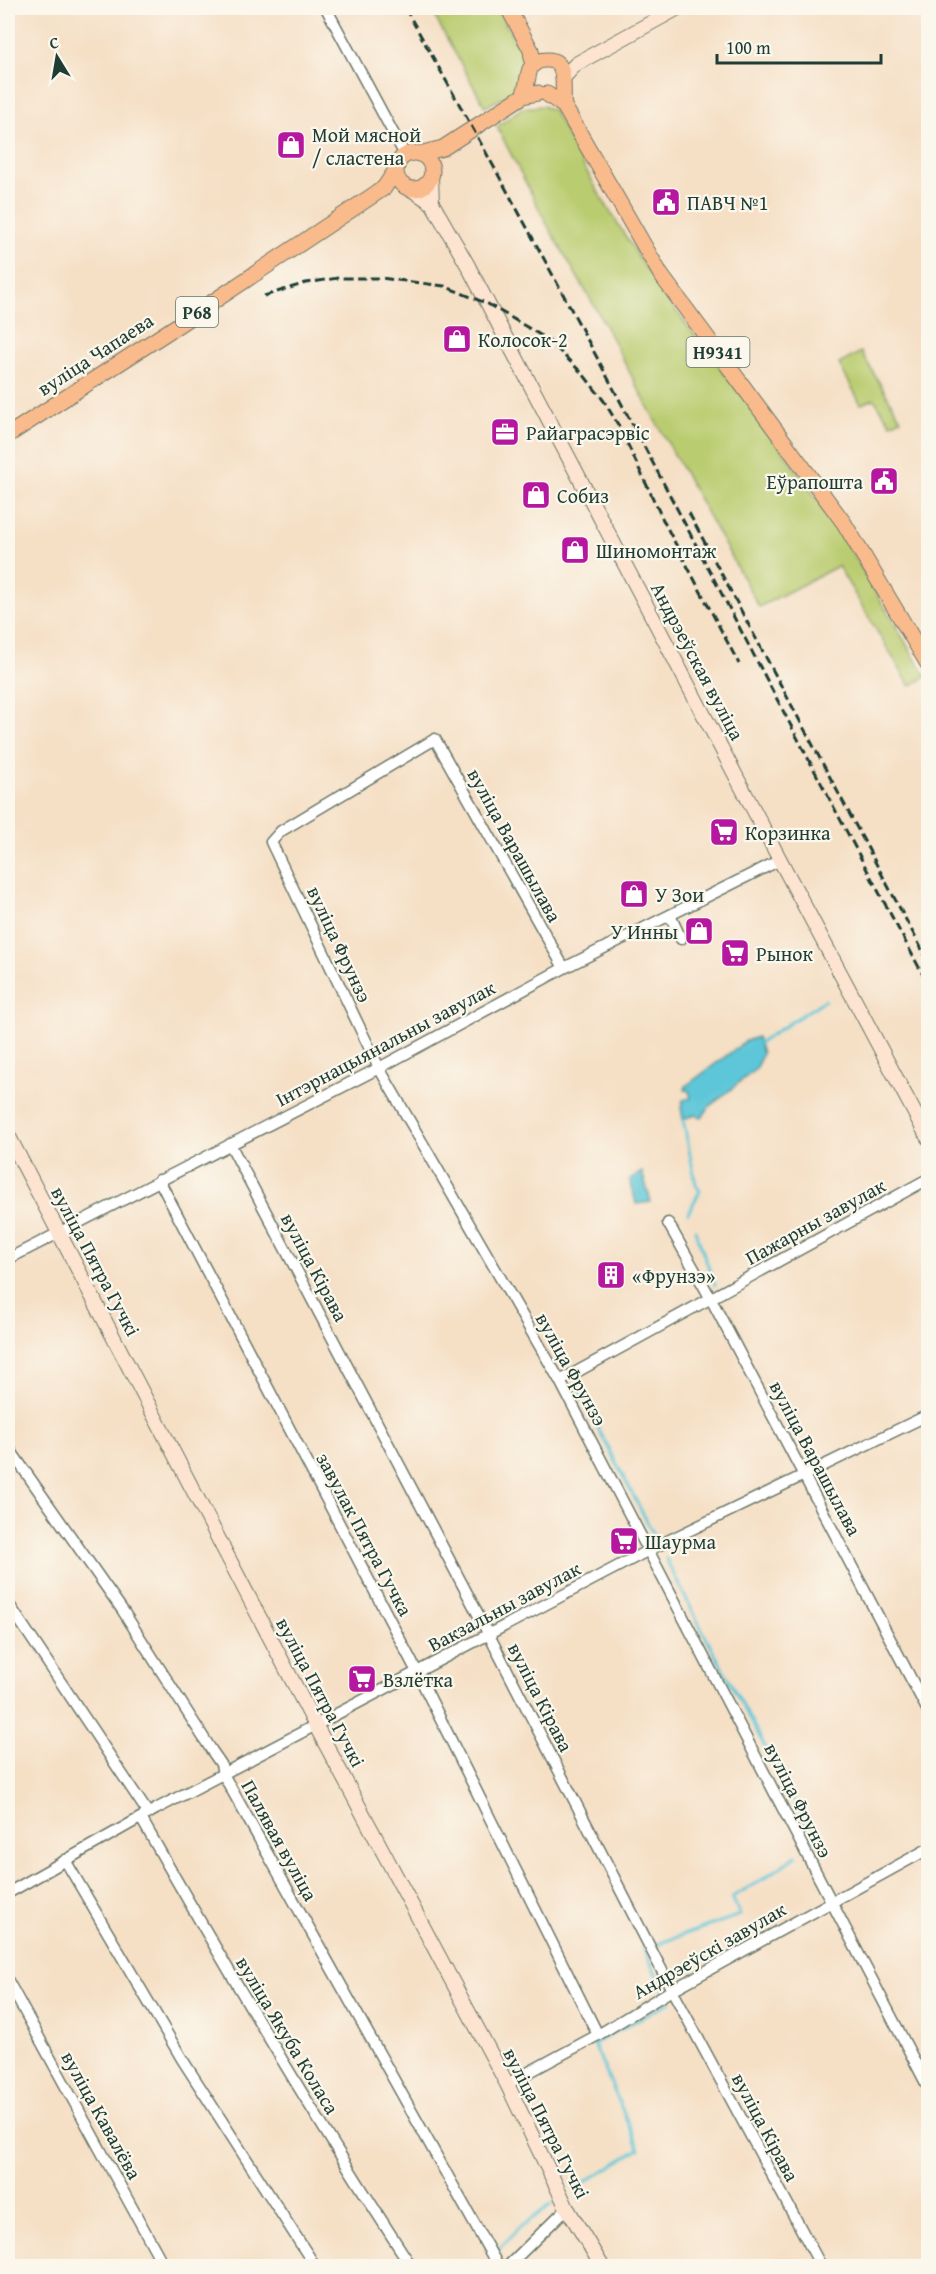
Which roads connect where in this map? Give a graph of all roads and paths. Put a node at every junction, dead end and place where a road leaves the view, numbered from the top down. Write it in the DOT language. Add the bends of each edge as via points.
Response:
graph roads {
  1 [pos="326,8"];
  2 [pos="508,8"];
  3 [pos="678,8"];
  4 [pos="538,63"];
  5 [pos="576,64"];
  6 [pos="563,80"];
  7 [pos="542,94"];
  8 [pos="523,96"];
  9 [pos="564,106"];
  10 [pos="443,148"];
  11 [pos="412,154"];
  12 [pos="396,170"];
  13 [pos="431,174"];
  14 [pos="384,188"];
  15 [pos="409,188"];
  16 [pos="432,203"];
  17 [pos="8,435"];
  18 [pos="928,664"];
  19 [pos="435,739"];
  20 [pos="780,860"];
  21 [pos="670,915"];
  22 [pos="681,939"];
  23 [pos="564,968"];
  24 [pos="379,1068"];
  25 [pos="8,1135"];
  26 [pos="928,1138"];
  27 [pos="230,1144"];
  28 [pos="928,1179"];
  29 [pos="159,1180"];
  30 [pos="668,1224"];
  31 [pos="59,1232"];
  32 [pos="8,1259"];
  33 [pos="711,1299"];
  34 [pos="560,1381"];
  35 [pos="928,1415"];
  36 [pos="8,1447"];
  37 [pos="804,1474"];
  38 [pos="649,1550"];
  39 [pos="8,1603"];
  40 [pos="489,1635"];
  41 [pos="417,1672"];
  42 [pos="928,1711"];
  43 [pos="316,1726"];
  44 [pos="223,1774"];
  45 [pos="145,1815"];
  46 [pos="928,1849"];
  47 [pos="65,1860"];
  48 [pos="8,1893"];
  49 [pos="831,1902"];
  50 [pos="8,1981"];
  51 [pos="672,1990"];
  52 [pos="598,2035"];
  53 [pos="507,2084"];
  54 [pos="928,2087"];
  55 [pos="567,2208"];
  56 [pos="164,2266"];
  57 [pos="315,2266"];
  58 [pos="411,2266"];
  59 [pos="498,2266"];
  60 [pos="508,2266"];
  61 [pos="602,2266"];
  62 [pos="821,2266"];
  1 -- 11 [label="street"];
  2 -- 4 [label="main road"];
  3 -- 5 [label="street"];
  4 -- 5 [label="street"];
  4 -- 6 [label="main road" via="560,66"];
  4 -- 7 [label="main road" via="531,85"];
  4 -- 8 [label="main road"];
  5 -- 6 [label="street"];
  6 -- 7 [label="main road" via="555,92"];
  6 -- 9 [label="main road, Н9341"];
  7 -- 8 [label="main road"];
  7 -- 9 [label="main road, Н9341"];
  8 -- 10 [label="main road"];
  9 -- 18 [label="main road, Н9341" via="661,275 844,523"];
  10 -- 11 [label="main road"];
  10 -- 13 [label="main road"];
  11 -- 12 [label="main road, Р68" via="398,161"];
  11 -- 13 [label="main road" via="428,159"];
  12 -- 14 [label="main road, вуліца Чапаева / Р68"];
  12 -- 15 [label="main road" via="398,179"];
  13 -- 15 [label="main road" via="423,187"];
  13 -- 16 [label="street, Андрэеўская вуліца"];
  14 -- 15 [label="main road"];
  14 -- 17 [label="main road, вуліца Чапаева / Р68"];
  15 -- 16 [label="street, Андрэеўская вуліца"];
  16 -- 20 [label="street, Андрэеўская вуліца"];
  19 -- 23 [label="street, вуліца Варашылава"];
  19 -- 24 [label="street, вуліца Фрунзэ" via="281,831 272,842"];
  20 -- 21 [label="street, Інтэрнацыянальны завулак"];
  20 -- 26 [label="street, Андрэеўская вуліца"];
  21 -- 22 [label="street"];
  21 -- 23 [label="street, Інтэрнацыянальны завулак"];
  23 -- 24 [label="street, Інтэрнацыянальны завулак"];
  24 -- 27 [label="street, Інтэрнацыянальны завулак"];
  24 -- 34 [label="street, вуліца Фрунзэ"];
  25 -- 31 [label="street, вуліца Пятра Гучкі"];
  27 -- 29 [label="street, Інтэрнацыянальны завулак"];
  27 -- 40 [label="street, вуліца Кірава"];
  28 -- 33 [label="street, Пажарны завулак"];
  29 -- 31 [label="street, Інтэрнацыянальны завулак"];
  29 -- 41 [label="street, завулак Пятра Гучка"];
  30 -- 33 [label="street, вуліца Варашылава"];
  31 -- 32 [label="street, Інтэрнацыянальны завулак"];
  31 -- 43 [label="street, вуліца Пятра Гучкі"];
  33 -- 34 [label="street, Пажарны завулак"];
  33 -- 37 [label="street, вуліца Варашылава"];
  34 -- 38 [label="street, вуліца Фрунзэ"];
  35 -- 37 [label="street, Вакзальны завулак"];
  36 -- 44 [label="street, Палявая вуліца" via="123,1611"];
  37 -- 38 [label="street, Вакзальны завулак"];
  37 -- 42 [label="street, вуліца Варашылава"];
  38 -- 40 [label="street, Вакзальны завулак"];
  38 -- 49 [label="street, вуліца Фрунзэ"];
  39 -- 45 [label="street, вуліца Якуба Коласа"];
  40 -- 41 [label="street, Вакзальны завулак"];
  40 -- 51 [label="street, вуліца Кірава"];
  41 -- 43 [label="street, Вакзальны завулак"];
  41 -- 52 [label="street, завулак Пятра Гучка"];
  43 -- 44 [label="street, Вакзальны завулак"];
  43 -- 53 [label="street, вуліца Пятра Гучкі"];
  44 -- 45 [label="street, Вакзальны завулак"];
  44 -- 59 [label="street, Палявая вуліца"];
  45 -- 47 [label="street, Вакзальны завулак"];
  45 -- 58 [label="street, вуліца Якуба Коласа" via="240,1990"];
  46 -- 49 [label="street, Андрэеўскі завулак"];
  47 -- 48 [label="street, Вакзальны завулак"];
  47 -- 57 [label="street" via="182,2059"];
  49 -- 51 [label="street, Андрэеўскі завулак"];
  49 -- 54 [label="street, вуліца Фрунзэ"];
  50 -- 56 [label="street, вуліца Кавалёва"];
  51 -- 52 [label="street, Андрэеўскі завулак"];
  51 -- 62 [label="street, вуліца Кірава"];
  52 -- 53 [label="street, Андрэеўскі завулак"];
  53 -- 55 [label="street, вуліца Пятра Гучкі"];
  55 -- 60 [label="street"];
  55 -- 61 [label="street, вуліца Пятра Гучкі"];
}
